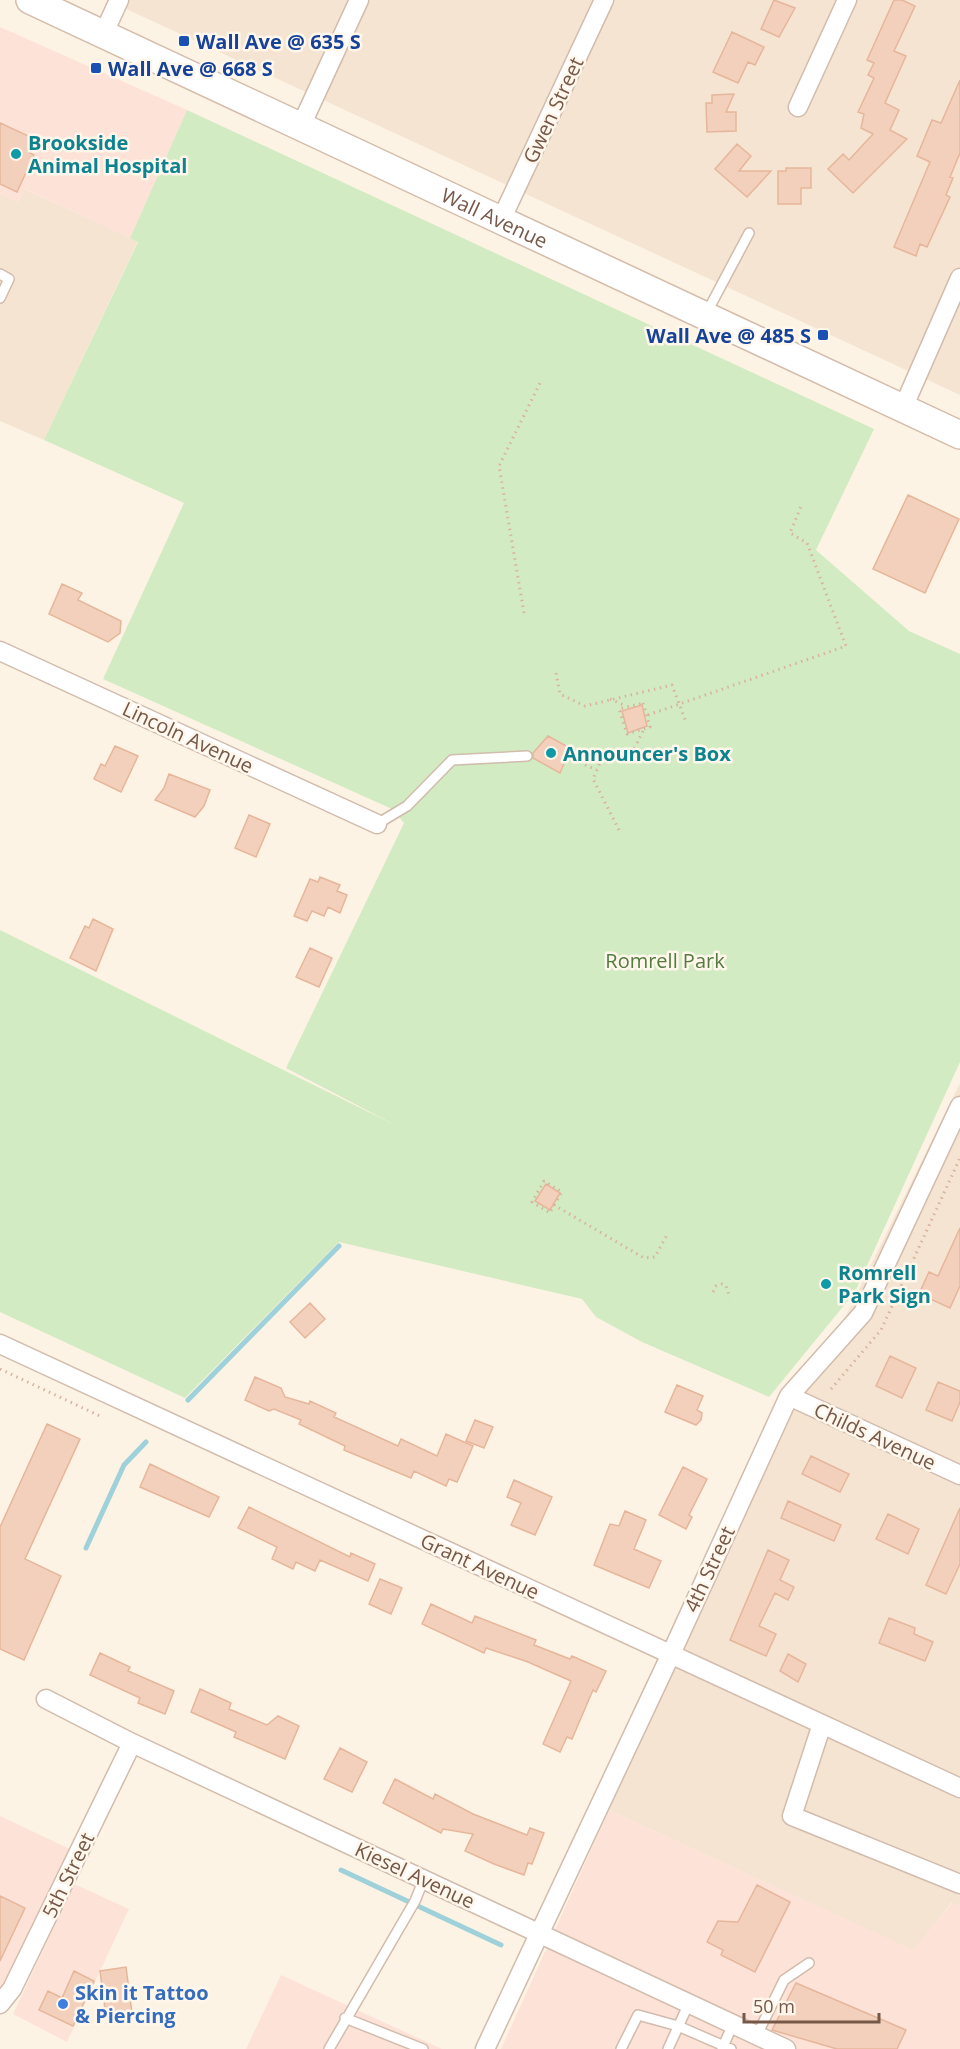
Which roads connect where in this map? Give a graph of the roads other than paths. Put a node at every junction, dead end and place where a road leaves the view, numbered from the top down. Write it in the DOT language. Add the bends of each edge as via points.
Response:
graph roads {
  1 [pos="30,0"];
  2 [pos="119,0"];
  3 [pos="360,0"];
  4 [pos="604,0"];
  5 [pos="847,0"];
  6 [pos="104,35"];
  7 [pos="798,107"];
  8 [pos="300,128"];
  9 [pos="501,220"];
  10 [pos="749,233"];
  11 [pos="0,274"];
  12 [pos="960,279"];
  13 [pos="0,298"];
  14 [pos="706,314"];
  15 [pos="903,408"];
  16 [pos="960,435"];
  17 [pos="0,651"];
  18 [pos="526,756"];
  19 [pos="376,824"];
  20 [pos="960,1106"];
  21 [pos="0,1344"];
  22 [pos="789,1396"];
  23 [pos="960,1475"];
  24 [pos="671,1654"];
  25 [pos="46,1699"];
  26 [pos="822,1724"];
  27 [pos="132,1743"];
  28 [pos="960,1788"];
  29 [pos="424,1879"];
  30 [pos="960,1884"];
  31 [pos="540,1933"];
  32 [pos="809,1964"];
  33 [pos="689,2003"];
  34 [pos="0,2004"];
  35 [pos="345,2018"];
  36 [pos="733,2024"];
  37 [pos="678,2026"];
  38 [pos="757,2035"];
  39 [pos="491,2047"];
  40 [pos="725,2048"];
  41 [pos="782,2048"];
  42 [pos="329,2049"];
  43 [pos="423,2049"];
  44 [pos="621,2049"];
  45 [pos="668,2049"];
  1 -- 6 [label="main road, Wall Avenue"];
  2 -- 6 [label="street"];
  3 -- 8 [label="street"];
  4 -- 9 [label="street, Gwen Street"];
  5 -- 7 [label="street"];
  6 -- 8 [label="main road, Wall Avenue"];
  8 -- 9 [label="main road, Wall Avenue"];
  9 -- 14 [label="main road, Wall Avenue"];
  10 -- 14 [label="lane"];
  11 -- 13 [label="lane" via="9,279"];
  12 -- 15 [label="street"];
  14 -- 15 [label="main road, Wall Avenue"];
  15 -- 16 [label="main road, Wall Avenue"];
  17 -- 19 [label="street, Lincoln Avenue"];
  18 -- 19 [label="lane" via="452,760 407,806"];
  20 -- 22 [label="street, 4th Street" via="863,1313"];
  21 -- 24 [label="street, Grant Avenue"];
  22 -- 23 [label="street, Childs Avenue"];
  22 -- 24 [label="street, 4th Street"];
  24 -- 26 [label="street, Grant Avenue"];
  24 -- 31 [label="street, 4th Street"];
  25 -- 27 [label="street, Kiesel Avenue"];
  26 -- 28 [label="street, Grant Avenue"];
  26 -- 30 [label="street" via="792,1816"];
  27 -- 29 [label="street, Kiesel Avenue"];
  27 -- 34 [label="street, 5th Street" via="12,1989"];
  29 -- 31 [label="street, Kiesel Avenue"];
  29 -- 35 [label="lane" via="415,1901"];
  31 -- 33 [label="street, Kiesel Avenue"];
  31 -- 39 [label="street, 4th Street"];
  32 -- 38 [label="lane" via="784,1980"];
  33 -- 36 [label="street, Kiesel Avenue"];
  33 -- 37 [label="lane"];
  35 -- 42 [label="lane"];
  35 -- 43 [label="lane"];
  36 -- 38 [label="street, Kiesel Avenue"];
  36 -- 40 [label="lane"];
  37 -- 40 [label="lane"];
  37 -- 44 [label="lane" via="638,2015"];
  37 -- 45 [label="lane"];
  38 -- 41 [label="street, Kiesel Avenue"];
}
